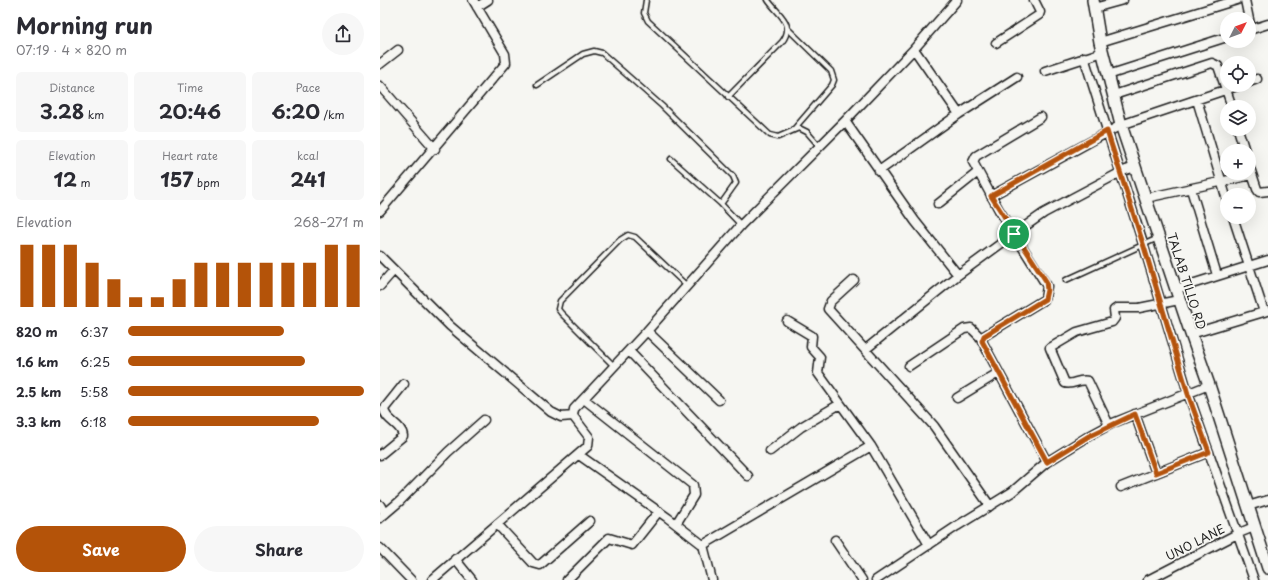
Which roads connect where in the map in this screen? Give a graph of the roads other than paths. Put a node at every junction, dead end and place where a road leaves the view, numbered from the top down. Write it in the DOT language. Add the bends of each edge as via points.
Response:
graph roads {
  1 [pos="473,0"];
  2 [pos="488,0"];
  3 [pos="646,0"];
  4 [pos="768,0"];
  5 [pos="957,0"];
  6 [pos="1034,0"];
  7 [pos="1123,0"];
  8 [pos="1237,0"];
  9 [pos="1245,0"];
  10 [pos="1093,4"];
  11 [pos="1215,4"];
  12 [pos="477,8"];
  13 [pos="1247,12"];
  14 [pos="1268,24"];
  15 [pos="1256,27"];
  16 [pos="788,29"];
  17 [pos="1220,39"];
  18 [pos="996,43"];
  19 [pos="914,49"];
  20 [pos="398,50"];
  21 [pos="1093,52"];
  22 [pos="380,64"];
  23 [pos="1045,71"];
  24 [pos="1220,72"];
  25 [pos="1108,75"];
  26 [pos="1017,77"];
  27 [pos="537,85"];
  28 [pos="380,86"];
  29 [pos="1220,92"];
  30 [pos="1114,95"];
  31 [pos="728,97"];
  32 [pos="1197,100"];
  33 [pos="959,114"];
  34 [pos="1041,117"];
  35 [pos="845,121"];
  36 [pos="1114,128"];
  37 [pos="794,129"];
  38 [pos="820,147"];
  39 [pos="435,149"];
  40 [pos="671,159"];
  41 [pos="1127,170"];
  42 [pos="879,171"];
  43 [pos="978,172"];
  44 [pos="1230,180"];
  45 [pos="1254,180"];
  46 [pos="1221,182"];
  47 [pos="1223,188"];
  48 [pos="1190,189"];
  49 [pos="1268,191"];
  50 [pos="991,196"];
  51 [pos="1146,198"];
  52 [pos="721,204"];
  53 [pos="938,204"];
  54 [pos="380,211"];
  55 [pos="1235,224"];
  56 [pos="741,225"];
  57 [pos="1014,234"];
  58 [pos="1150,241"];
  59 [pos="380,256"];
  60 [pos="1268,260"];
  61 [pos="1249,265"];
  62 [pos="394,270"];
  63 [pos="958,275"];
  64 [pos="1217,276"];
  65 [pos="854,280"];
  66 [pos="1066,280"];
  67 [pos="380,286"];
  68 [pos="687,286"];
  69 [pos="1176,289"];
  70 [pos="1169,302"];
  71 [pos="1266,312"];
  72 [pos="787,321"];
  73 [pos="647,331"];
  74 [pos="1191,334"];
  75 [pos="982,339"];
  76 [pos="866,349"];
  77 [pos="629,351"];
  78 [pos="615,366"];
  79 [pos="909,366"];
  80 [pos="998,373"];
  81 [pos="404,384"];
  82 [pos="1199,389"];
  83 [pos="958,398"];
  84 [pos="584,399"];
  85 [pos="719,400"];
  86 [pos="840,404"];
  87 [pos="1135,414"];
  88 [pos="573,416"];
  89 [pos="484,420"];
  90 [pos="1109,425"];
  91 [pos="871,446"];
  92 [pos="770,451"];
  93 [pos="1209,452"];
  94 [pos="380,455"];
  95 [pos="579,455"];
  96 [pos="1047,462"];
  97 [pos="1156,473"];
  98 [pos="748,476"];
  99 [pos="1120,487"];
  100 [pos="1268,500"];
  101 [pos="380,504"];
  102 [pos="990,506"];
  103 [pos="1248,506"];
  104 [pos="659,511"];
  105 [pos="383,516"];
  106 [pos="590,521"];
  107 [pos="497,524"];
  108 [pos="676,524"];
  109 [pos="1246,530"];
  110 [pos="835,540"];
  111 [pos="703,545"];
  112 [pos="929,545"];
  113 [pos="380,548"];
  114 [pos="455,559"];
  115 [pos="1268,568"];
  116 [pos="410,580"];
  117 [pos="432,580"];
  118 [pos="472,580"];
  119 [pos="567,580"];
  120 [pos="712,580"];
  121 [pos="862,580"];
  122 [pos="876,580"];
  123 [pos="1148,580"];
  124 [pos="1254,580"];
  1 -- 12 [label="street"];
  2 -- 12 [label="street"];
  3 -- 31 [label="lane" via="644,13 648,21"];
  4 -- 16 [label="lane"];
  5 -- 19 [label="street"];
  6 -- 18 [label="street" via="1039,15"];
  7 -- 10 [label="street"];
  8 -- 11 [label="street"];
  9 -- 13 [label="street"];
  10 -- 21 [label="main road, TALAB TILLO RD"];
  11 -- 21 [label="street"];
  12 -- 39 [label="street" via="505,54 506,63"];
  14 -- 15 [label="street"];
  16 -- 31 [label="lane" via="782,42"];
  16 -- 37 [label="lane" via="831,71 834,80"];
  17 -- 25 [label="street"];
  19 -- 33 [label="street"];
  19 -- 35 [label="street"];
  20 -- 22 [label="street"];
  21 -- 23 [label="street"];
  21 -- 25 [label="main road, TALAB TILLO RD"];
  21 -- 36 [label="street"];
  24 -- 30 [label="street" via="1218,66 1212,63"];
  25 -- 30 [label="main road, TALAB TILLO RD"];
  26 -- 33 [label="street"];
  27 -- 52 [label="lane" via="583,54 594,51 602,53 662,106 733,176 736,183"];
  28 -- 39 [label="street"];
  29 -- 32 [label="street"];
  30 -- 36 [label="main road, TALAB TILLO RD"];
  31 -- 37 [label="lane" via="770,135 778,137"];
  32 -- 36 [label="street"];
  32 -- 46 [label="street"];
  33 -- 42 [label="street"];
  34 -- 43 [label="street" via="976,156 973,162"];
  35 -- 38 [label="street"];
  35 -- 42 [label="street"];
  36 -- 41 [label="main road, TALAB TILLO RD"];
  36 -- 41 [label="street"];
  36 -- 50 [label="street"];
  37 -- 38 [label="lane" via="799,128 807,132"];
  38 -- 56 [label="street"];
  39 -- 54 [label="street"];
  40 -- 52 [label="lane"];
  41 -- 51 [label="main road, TALAB TILLO RD"];
  41 -- 57 [label="street" via="1044,213"];
  41 -- 58 [label="street"];
  42 -- 63 [label="street"];
  43 -- 50 [label="street"];
  43 -- 53 [label="street"];
  44 -- 46 [label="street"];
  45 -- 49 [label="street" via="1259,192"];
  46 -- 47 [label="street"];
  46 -- 48 [label="street"];
  48 -- 51 [label="street"];
  48 -- 64 [label="street"];
  50 -- 57 [label="street"];
  51 -- 58 [label="main road, TALAB TILLO RD"];
  52 -- 56 [label="lane"];
  55 -- 61 [label="street"];
  56 -- 68 [label="street"];
  57 -- 63 [label="street"];
  57 -- 75 [label="street" via="1046,281 1047,294 1041,302"];
  58 -- 66 [label="lane"];
  58 -- 69 [label="main road, TALAB TILLO RD"];
  58 -- 70 [label="street"];
  59 -- 62 [label="street"];
  60 -- 61 [label="street"];
  61 -- 64 [label="street"];
  61 -- 71 [label="street"];
  62 -- 67 [label="street"];
  62 -- 88 [label="street" via="450,326 551,412 561,417"];
  63 -- 76 [label="street"];
  64 -- 69 [label="street"];
  65 -- 76 [label="street" via="831,301 828,309"];
  68 -- 73 [label="street"];
  68 -- 78 [label="lane" via="635,237 628,235 560,301 558,308 561,313"];
  69 -- 70 [label="main road, TALAB TILLO RD"];
  70 -- 74 [label="main road, TALAB TILLO RD"];
  70 -- 82 [label="street"];
  70 -- 90 [label="street" via="1139,308 1117,308 1114,310 1115,318 1112,322 1077,332 1050,348 1065,383 1088,381"];
  71 -- 74 [label="street"];
  72 -- 86 [label="street" via="811,334 812,347 820,357 818,373"];
  73 -- 77 [label="street"];
  73 -- 85 [label="street"];
  74 -- 82 [label="main road, TALAB TILLO RD"];
  75 -- 79 [label="street" via="971,328 964,329"];
  75 -- 80 [label="street" via="982,344"];
  76 -- 102 [label="street" via="934,426"];
  77 -- 78 [label="street"];
  77 -- 98 [label="street"];
  78 -- 84 [label="street"];
  80 -- 83 [label="street"];
  80 -- 96 [label="street"];
  81 -- 94 [label="street" via="384,409 403,436"];
  82 -- 87 [label="street"];
  82 -- 93 [label="street"];
  82 -- 103 [label="main road, TALAB TILLO RD"];
  84 -- 88 [label="street" via="574,409"];
  84 -- 108 [label="street" via="693,485 694,495"];
  86 -- 91 [label="street"];
  86 -- 92 [label="street" via="801,427"];
  87 -- 90 [label="street"];
  87 -- 97 [label="street"];
  88 -- 95 [label="street" via="589,437 588,446"];
  89 -- 105 [label="street"];
  90 -- 96 [label="street"];
  91 -- 111 [label="street"];
  91 -- 112 [label="street"];
  93 -- 97 [label="street"];
  93 -- 109 [label="street"];
  95 -- 104 [label="street"];
  95 -- 107 [label="street"];
  96 -- 102 [label="street" via="1012,492"];
  97 -- 99 [label="street"];
  100 -- 103 [label="street"];
  101 -- 105 [label="street"];
  102 -- 112 [label="street"];
  103 -- 109 [label="main road, TALAB TILLO RD"];
  104 -- 108 [label="street"];
  104 -- 119 [label="street" via="632,545 609,538"];
  106 -- 107 [label="street" via="540,565 533,563"];
  107 -- 114 [label="street"];
  108 -- 111 [label="street"];
  109 -- 115 [label="main road, TALAB TILLO RD"];
  109 -- 123 [label="street, UNO LANE"];
  109 -- 124 [label="street"];
  110 -- 121 [label="street"];
  111 -- 120 [label="street"];
  112 -- 122 [label="street"];
  113 -- 116 [label="street"];
  114 -- 117 [label="street"];
  114 -- 118 [label="street"];
}
